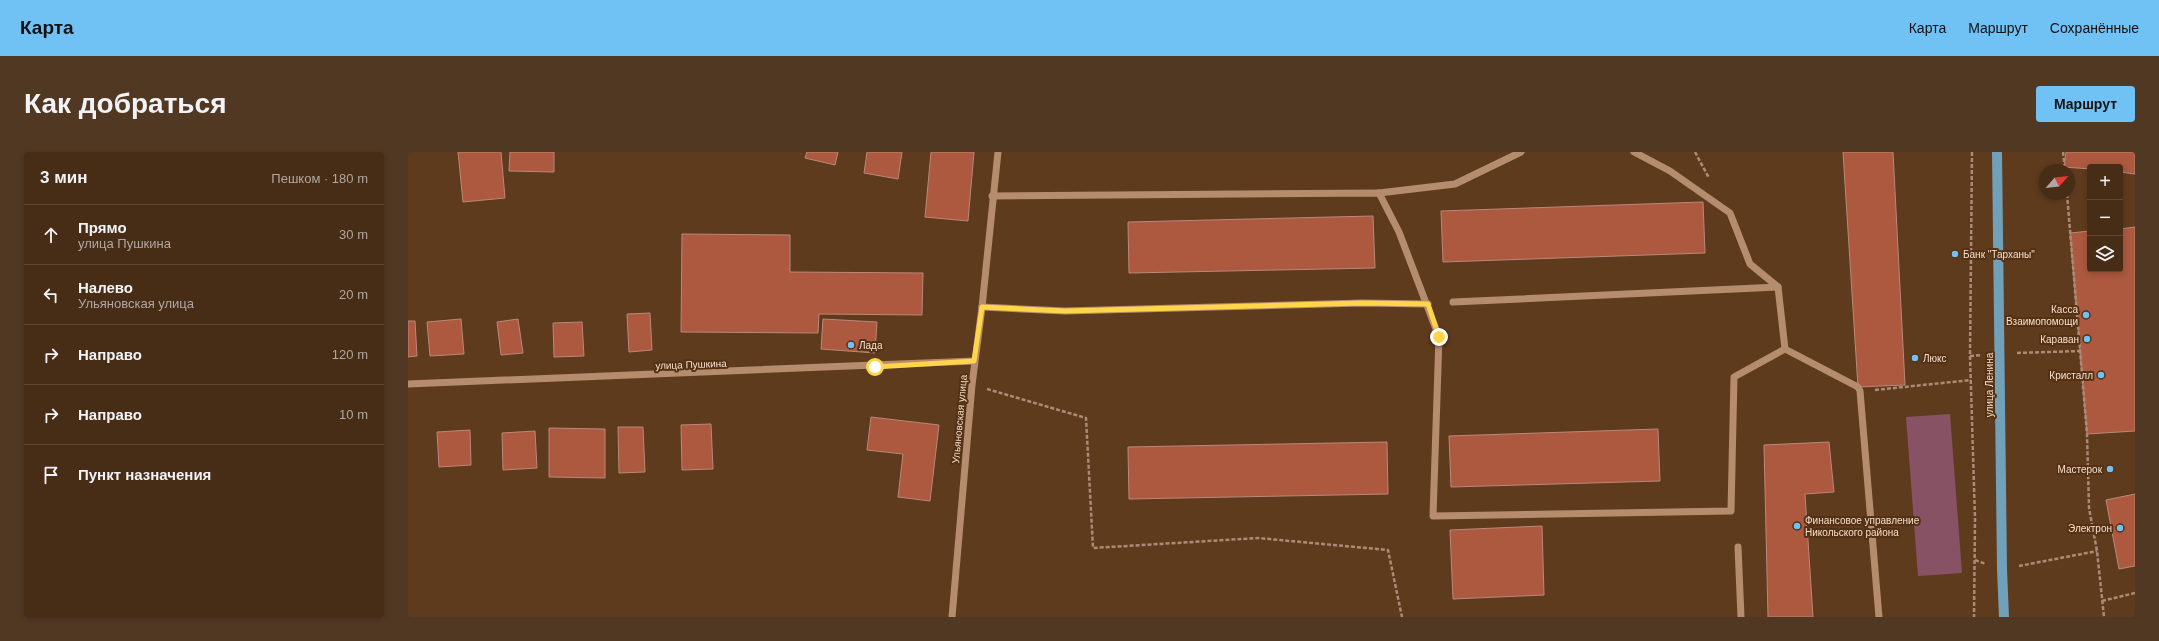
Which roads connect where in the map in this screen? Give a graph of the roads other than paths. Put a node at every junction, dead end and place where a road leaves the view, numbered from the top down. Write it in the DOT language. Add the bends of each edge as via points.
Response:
graph roads {
  1 [pos="998,152"];
  2 [pos="1521,152"];
  3 [pos="1634,152"];
  4 [pos="1997,152"];
  5 [pos="1379,193"];
  6 [pos="992,196"];
  7 [pos="1778,287"];
  8 [pos="1453,302"];
  9 [pos="1428,304"];
  10 [pos="982,307"];
  11 [pos="1785,348"];
  12 [pos="974,361"];
  13 [pos="408,384"];
  14 [pos="1738,547"];
  15 [pos="952,617"];
  16 [pos="1741,617"];
  17 [pos="1880,617"];
  18 [pos="2004,617"];
  1 -- 6 [label="street, Ульяновская улица"];
  2 -- 5 [label="street" via="1455,184"];
  3 -- 7 [label="street" via="1670,171 1730,213 1750,264"];
  4 -- 18 [label="main road, улица Ленина"];
  5 -- 6 [label="street"];
  5 -- 9 [label="street" via="1399,232"];
  6 -- 10 [label="street, Ульяновская улица"];
  7 -- 8 [label="street"];
  7 -- 11 [label="street"];
  9 -- 10 [label="street" via="1362,303 1065,311"];
  9 -- 11 [label="street" via="1439,337 1433,516 1731,511 1734,377"];
  10 -- 12 [label="street, Ульяновская улица"];
  11 -- 17 [label="street" via="1858,387 1860,391"];
  12 -- 13 [label="street, улица Пушкина"];
  12 -- 15 [label="street, Ульяновская улица"];
  14 -- 16 [label="street"];
}
